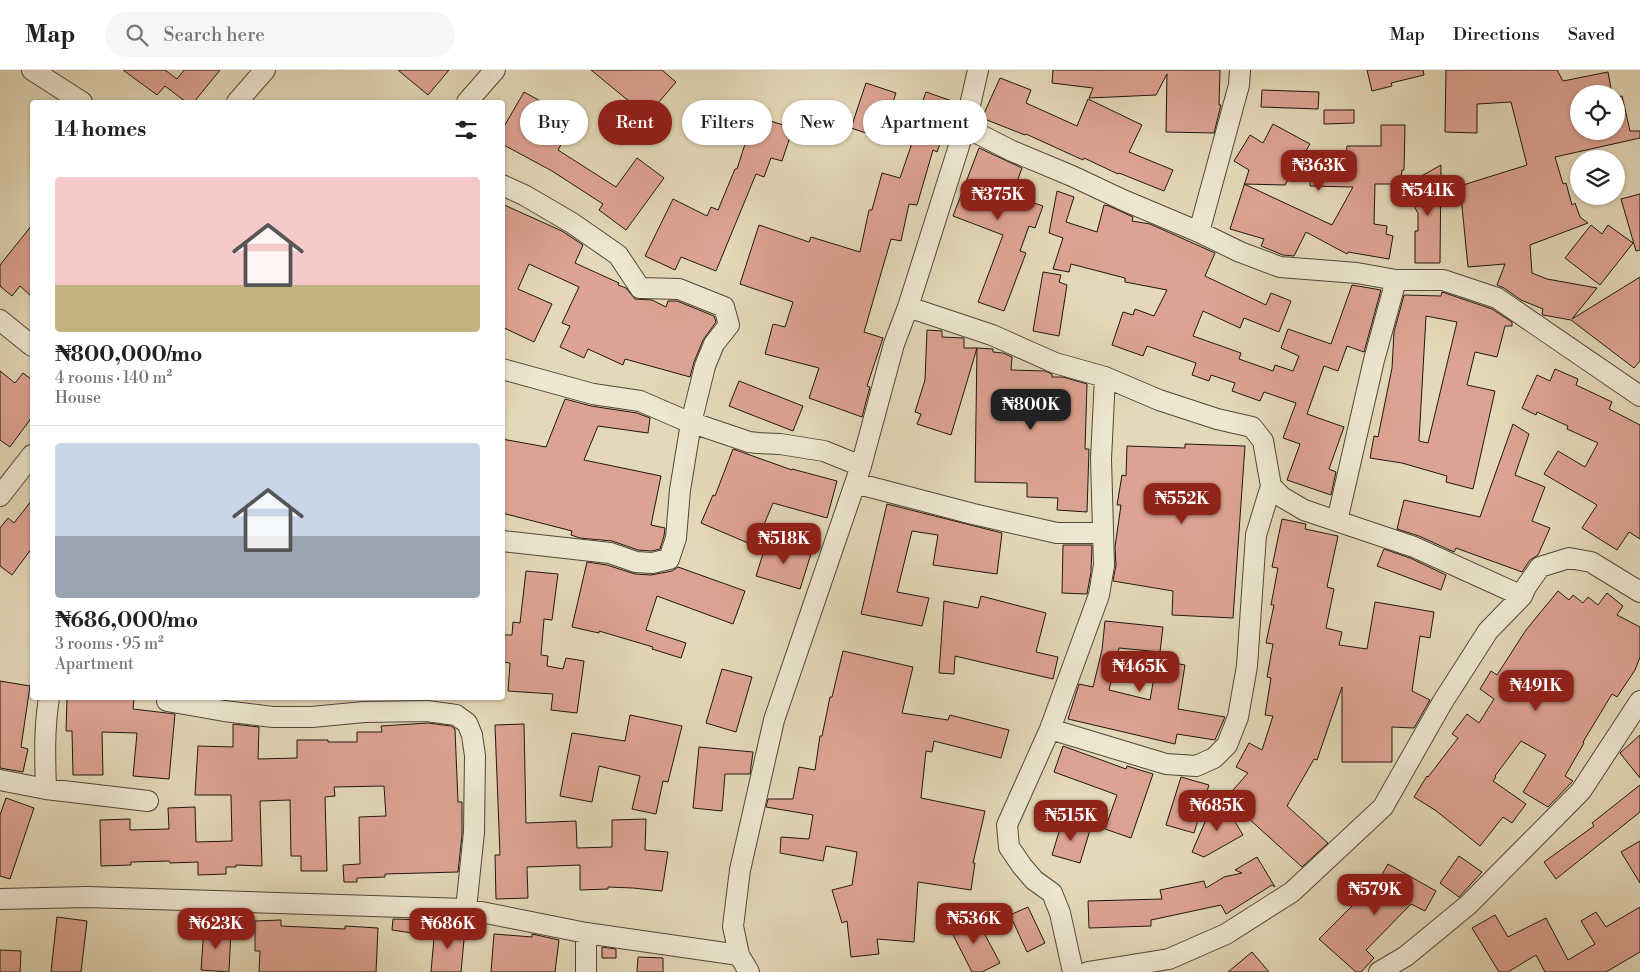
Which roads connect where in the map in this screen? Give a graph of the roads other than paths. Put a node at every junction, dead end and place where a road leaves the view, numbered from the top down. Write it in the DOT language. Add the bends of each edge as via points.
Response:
graph roads {
  1 [pos="32,70"];
  2 [pos="265,70"];
  3 [pos="495,70"];
  4 [pos="978,70"];
  5 [pos="1240,70"];
  6 [pos="79,100"];
  7 [pos="240,100"];
  8 [pos="469,100"];
  9 [pos="971,100"];
  10 [pos="987,139"];
  11 [pos="960,145"];
  12 [pos="505,187"];
  13 [pos="1199,232"];
  14 [pos="1396,280"];
  15 [pos="908,307"];
  16 [pos="0,320"];
  17 [pos="30,344"];
  18 [pos="505,370"];
  19 [pos="1105,377"];
  20 [pos="1640,396"];
  21 [pos="691,422"];
  22 [pos="30,458"];
  23 [pos="858,474"];
  24 [pos="1271,486"];
  25 [pos="0,496"];
  26 [pos="1337,521"];
  27 [pos="1102,533"];
  28 [pos="505,541"];
  29 [pos="1640,592"];
  30 [pos="1522,596"];
  31 [pos="50,700"];
  32 [pos="167,701"];
  33 [pos="1640,701"];
  34 [pos="1050,729"];
  35 [pos="0,780"];
  36 [pos="46,789"];
  37 [pos="148,801"];
  38 [pos="0,900"];
  39 [pos="466,909"];
  40 [pos="586,933"];
  41 [pos="744,964"];
  42 [pos="586,972"];
  43 [pos="1073,972"];
  44 [pos="1088,972"];
  45 [pos="1379,972"];
  1 -- 6 [label="street"];
  2 -- 7 [label="street"];
  3 -- 8 [label="street"];
  4 -- 9 [label="street"];
  5 -- 13 [label="street" via="1237,93"];
  10 -- 13 [label="street"];
  11 -- 15 [label="street"];
  12 -- 21 [label="street" via="572,223 618,255 640,288 679,289 724,307 730,325 714,344 705,366"];
  13 -- 14 [label="street" via="1240,252 1280,266"];
  14 -- 20 [label="street" via="1443,280 1497,298"];
  14 -- 26 [label="street"];
  15 -- 19 [label="street" via="992,335 1055,363"];
  15 -- 23 [label="street" via="894,344"];
  16 -- 17 [label="street"];
  18 -- 21 [label="street" via="593,394 640,400"];
  19 -- 24 [label="street" via="1159,400 1252,427 1263,441"];
  19 -- 27 [label="street"];
  21 -- 23 [label="street" via="758,444 824,451"];
  21 -- 28 [label="street" via="676,538 669,559 636,562 610,553"];
  22 -- 25 [label="street"];
  23 -- 27 [label="street" via="973,514 1057,532"];
  23 -- 41 [label="street" via="774,720 740,870 733,926"];
  24 -- 26 [label="street" via="1304,510"];
  24 -- 34 [label="street" via="1256,535 1247,666 1238,717 1227,745 1214,758 1196,766 1166,764"];
  26 -- 30 [label="street" via="1414,547"];
  27 -- 34 [label="street" via="1104,565 1100,595"];
  29 -- 30 [label="street" via="1590,562 1569,558 1540,567"];
  30 -- 44 [label="street" via="1488,631 1382,807 1292,892 1226,934 1169,959"];
  31 -- 36 [label="street"];
  32 -- 39 [label="street" via="273,717 427,711 456,715 467,723 475,756 474,832"];
  33 -- 45 [label="street" via="1581,791 1468,905 1406,956"];
  34 -- 43 [label="street" via="1007,825 1009,847 1034,880 1052,893 1060,913"];
  35 -- 36 [label="street"];
  36 -- 37 [label="street"];
  38 -- 39 [label="street" via="87,897"];
  39 -- 40 [label="street"];
  40 -- 41 [label="street"];
  40 -- 42 [label="street"];
}
